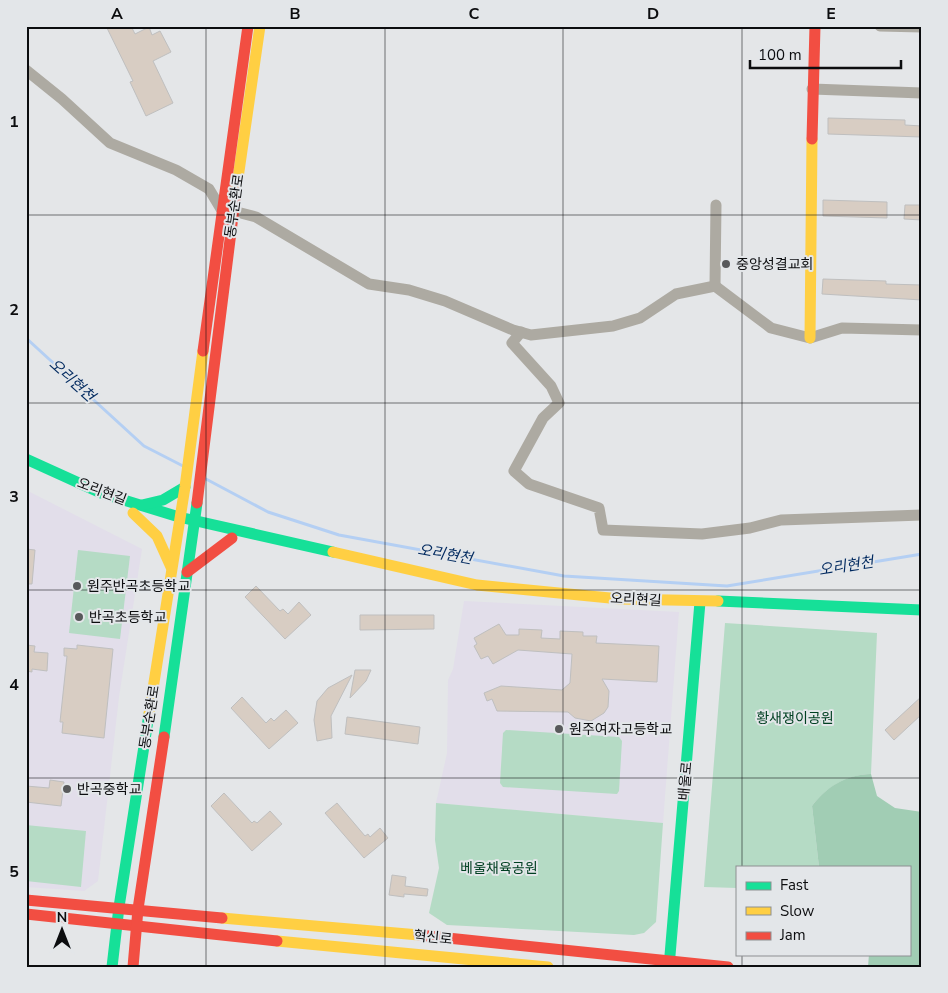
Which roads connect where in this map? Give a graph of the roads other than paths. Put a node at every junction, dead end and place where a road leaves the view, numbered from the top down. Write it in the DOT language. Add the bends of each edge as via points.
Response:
graph roads {
  1 [pos="248,26"];
  2 [pos="260,26"];
  3 [pos="815,26"];
  4 [pos="880,26"];
  5 [pos="922,27"];
  6 [pos="26,70"];
  7 [pos="812,89"];
  8 [pos="922,93"];
  9 [pos="716,205"];
  10 [pos="221,209"];
  11 [pos="233,211"];
  12 [pos="715,286"];
  13 [pos="922,330"];
  14 [pos="521,332"];
  15 [pos="810,338"];
  16 [pos="26,459"];
  17 [pos="26,469"];
  18 [pos="185,487"];
  19 [pos="199,489"];
  20 [pos="136,509"];
  21 [pos="922,515"];
  22 [pos="178,522"];
  23 [pos="195,525"];
  24 [pos="231,532"];
  25 [pos="171,570"];
  26 [pos="188,572"];
  27 [pos="700,602"];
  28 [pos="922,610"];
  29 [pos="26,900"];
  30 [pos="119,908"];
  31 [pos="138,909"];
  32 [pos="26,914"];
  33 [pos="117,924"];
  34 [pos="136,926"];
  35 [pos="414,935"];
  36 [pos="412,955"];
  37 [pos="669,964"];
  38 [pos="112,967"];
  39 [pos="133,967"];
  40 [pos="548,967"];
  41 [pos="728,967"];
  1 -- 10 [label="street, 동부순환로"];
  2 -- 11 [label="street, 동부순환로"];
  3 -- 7 [label="street"];
  4 -- 5 [label="street"];
  6 -- 10 [label="street" via="110,143 176,170 209,189"];
  7 -- 8 [label="street"];
  7 -- 15 [label="street"];
  9 -- 12 [label="street"];
  10 -- 11 [label="street"];
  10 -- 18 [label="street, 동부순환로"];
  11 -- 14 [label="street" via="256,217 369,284 409,290 445,301"];
  11 -- 19 [label="street, 동부순환로"];
  12 -- 14 [label="street" via="676,294 640,318 613,326 531,335"];
  12 -- 15 [label="street" via="771,328"];
  13 -- 15 [label="street" via="842,328"];
  14 -- 21 [label="street" via="512,343 551,386 559,403 543,418 514,471 529,484 599,508 603,530 702,534 781,520"];
  16 -- 20 [label="street, 오리현길"];
  17 -- 20 [label="street, 오리현길"];
  18 -- 20 [label="street" via="163,500"];
  18 -- 22 [label="street, 동부순환로"];
  19 -- 23 [label="street, 동부순환로"];
  19 -- 24 [label="street" via="209,512"];
  20 -- 22 [label="street, 오리현길"];
  20 -- 25 [label="street" via="157,536"];
  22 -- 23 [label="street, 오리현길"];
  22 -- 25 [label="street, 동부순환로"];
  23 -- 24 [label="street, 오리현길"];
  23 -- 26 [label="street, 동부순환로"];
  24 -- 26 [label="street"];
  24 -- 27 [label="street, 오리현길" via="340,559 353,558 477,585 620,599"];
  25 -- 30 [label="street, 동부순환로"];
  26 -- 31 [label="street, 동부순환로"];
  27 -- 28 [label="street, 오리현길"];
  27 -- 37 [label="street, 배울로"];
  29 -- 30 [label="street, 혁신로"];
  30 -- 31 [label="street, 혁신로"];
  30 -- 33 [label="street, 동부순환로"];
  31 -- 34 [label="street, 동부순환로"];
  31 -- 35 [label="street, 혁신로"];
  32 -- 33 [label="street, 혁신로"];
  33 -- 34 [label="street, 혁신로"];
  33 -- 38 [label="street"];
  34 -- 36 [label="street, 혁신로"];
  34 -- 39 [label="street"];
  35 -- 36 [label="street"];
  35 -- 37 [label="street, 혁신로"];
  36 -- 40 [label="street, 혁신로"];
  37 -- 41 [label="street, 혁신로"];
}
